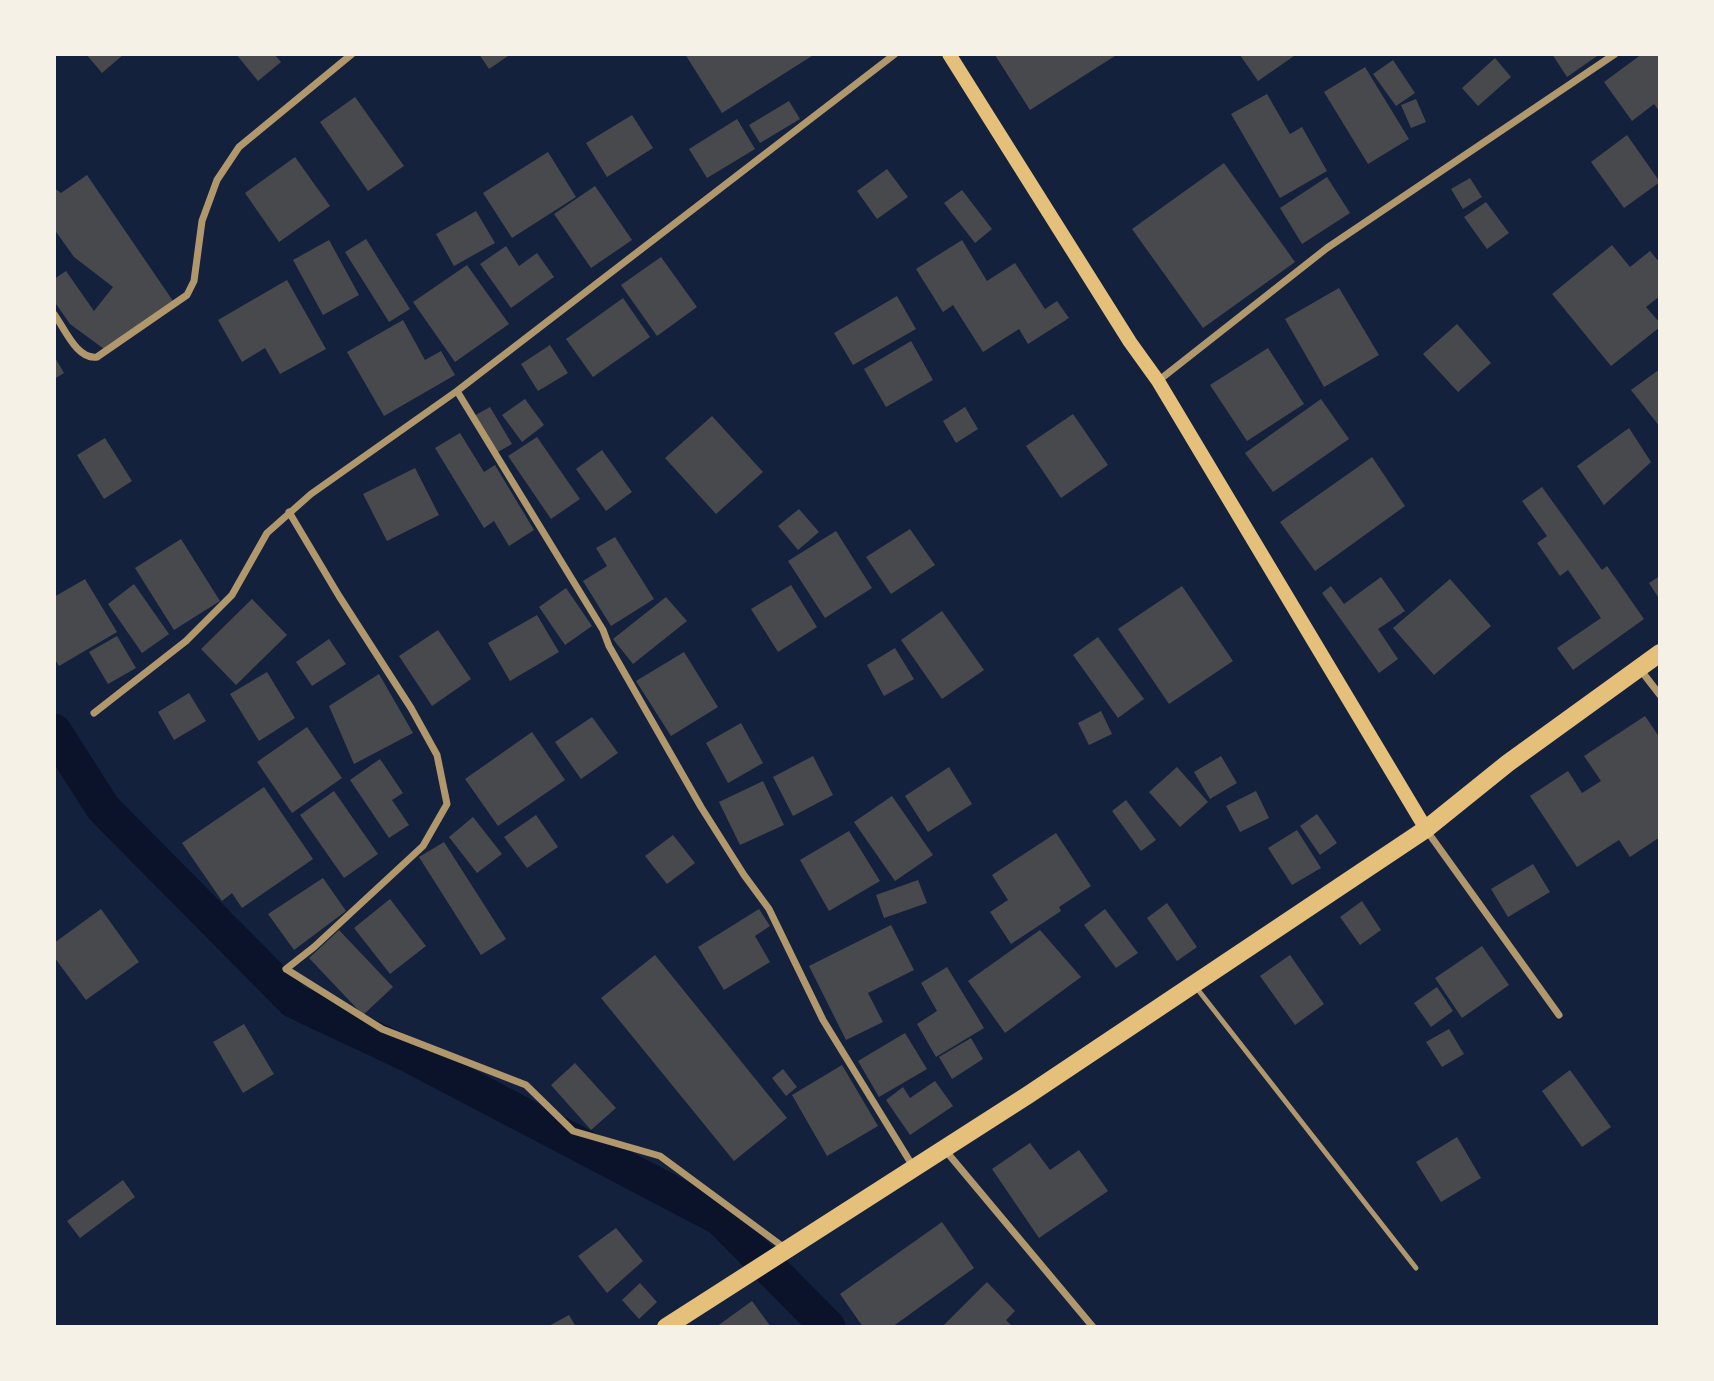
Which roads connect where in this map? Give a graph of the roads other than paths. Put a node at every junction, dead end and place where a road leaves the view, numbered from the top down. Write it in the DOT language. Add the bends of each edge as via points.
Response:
graph roads {
  1 [pos="352,54"];
  2 [pos="895,54"];
  3 [pos="949,54"];
  4 [pos="1615,54"];
  5 [pos="54,314"];
  6 [pos="1158,381"];
  7 [pos="457,391"];
  8 [pos="289,512"];
  9 [pos="1660,653"];
  10 [pos="1639,668"];
  11 [pos="1660,695"];
  12 [pos="94,713"];
  13 [pos="1426,829"];
  14 [pos="1193,984"];
  15 [pos="1559,1015"];
  16 [pos="945,1149"];
  17 [pos="915,1169"];
  18 [pos="787,1249"];
  19 [pos="1416,1268"];
  20 [pos="666,1327"];
  21 [pos="1093,1327"];
  1 -- 5 [label="street" via="239,147 216,180 202,221 194,281 187,295 97,357 82,355"];
  2 -- 7 [label="street"];
  3 -- 6 [label="main road"];
  4 -- 6 [label="street" via="1327,248"];
  6 -- 13 [label="main road"];
  7 -- 8 [label="street"];
  7 -- 17 [label="street" via="603,630 701,807 769,909 823,1020"];
  8 -- 12 [label="street" via="267,533 232,595 186,642"];
  8 -- 18 [label="street" via="437,755 447,804 423,846 286,969 382,1029 526,1085 573,1131 660,1156"];
  9 -- 10 [label="main road"];
  10 -- 11 [label="street"];
  10 -- 13 [label="main road" via="1508,762"];
  13 -- 14 [label="main road"];
  13 -- 15 [label="street"];
  14 -- 16 [label="main road"];
  14 -- 19 [label="lane"];
  16 -- 17 [label="main road"];
  16 -- 21 [label="street"];
  17 -- 18 [label="main road"];
  18 -- 20 [label="main road"];
}
